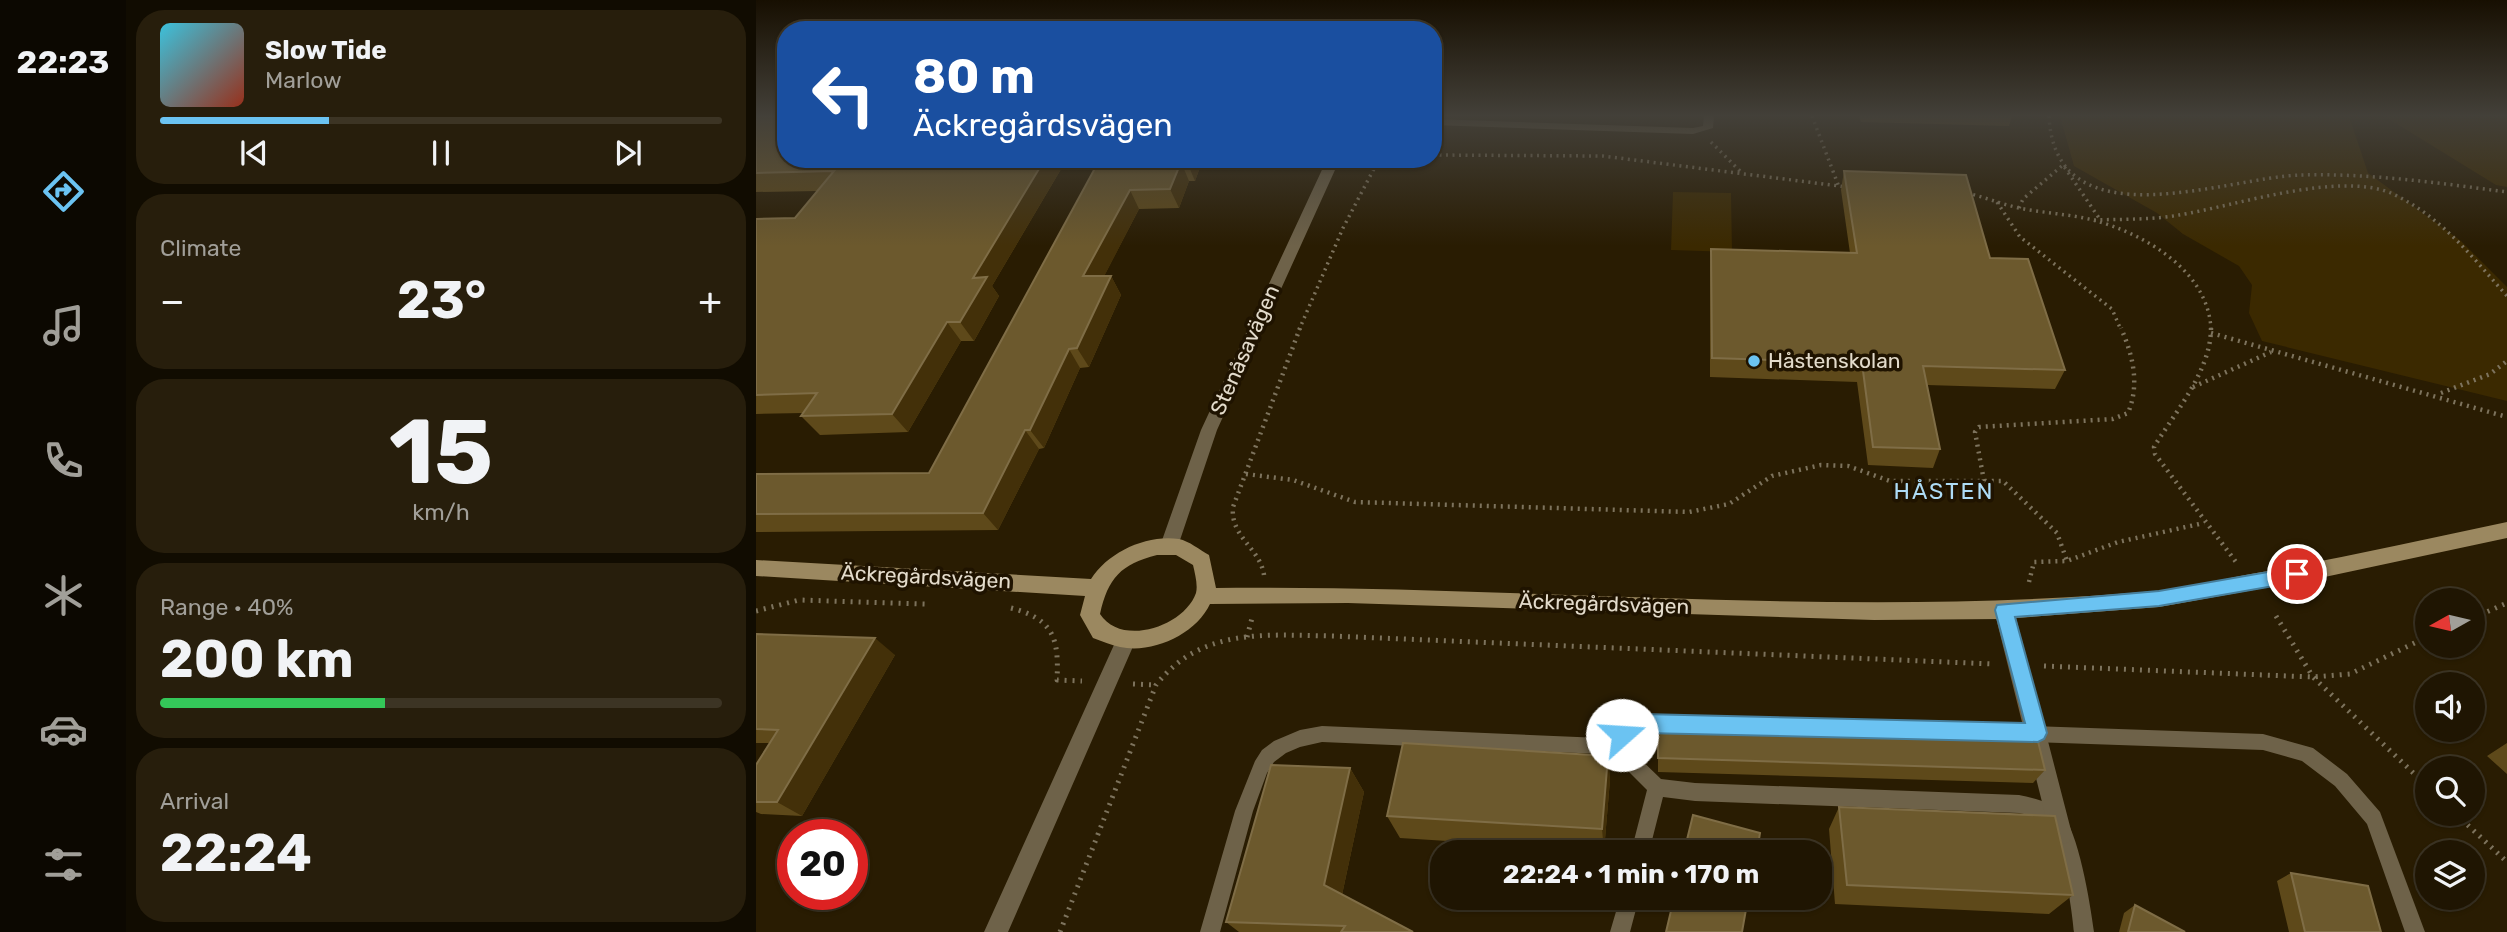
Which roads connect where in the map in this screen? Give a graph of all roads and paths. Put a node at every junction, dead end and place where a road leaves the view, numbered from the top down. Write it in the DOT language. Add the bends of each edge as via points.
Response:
graph roads {
  1 [pos="1630,159"];
  2 [pos="1729,159"];
  3 [pos="1829,159"];
  4 [pos="2060,159"];
  5 [pos="2063,165"];
  6 [pos="1330,168"];
  7 [pos="1374,168"];
  8 [pos="1742,174"];
  9 [pos="1839,187"];
  10 [pos="1853,187"];
  11 [pos="1960,192"];
  12 [pos="2507,192"];
  13 [pos="1997,202"];
  14 [pos="2019,208"];
  15 [pos="2099,218"];
  16 [pos="2094,220"];
  17 [pos="2507,296"];
  18 [pos="2211,333"];
  19 [pos="2271,352"];
  20 [pos="2507,361"];
  21 [pos="2193,387"];
  22 [pos="2441,394"];
  23 [pos="2507,417"];
  24 [pos="1246,474"];
  25 [pos="1984,481"];
  26 [pos="2204,523"];
  27 [pos="2507,530"];
  28 [pos="1169,546"];
  29 [pos="2067,561"];
  30 [pos="2236,562"];
  31 [pos="756,568"];
  32 [pos="2029,582"];
  33 [pos="1096,588"];
  34 [pos="1203,596"];
  35 [pos="1258,597"];
  36 [pos="2507,603"];
  37 [pos="932,604"];
  38 [pos="998,606"];
  39 [pos="2004,610"];
  40 [pos="756,611"];
  41 [pos="2485,613"];
  42 [pos="2276,616"];
  43 [pos="1247,637"];
  44 [pos="1125,642"];
  45 [pos="2415,643"];
  46 [pos="2019,665"];
  47 [pos="2313,677"];
  48 [pos="1105,682"];
  49 [pos="1156,685"];
  50 [pos="1696,725"];
  51 [pos="1901,730"];
  52 [pos="2038,733"];
  53 [pos="1603,746"];
  54 [pos="2415,775"];
  55 [pos="1657,787"];
  56 [pos="2469,826"];
  57 [pos="2062,834"];
  58 [pos="1643,840"];
  59 [pos="2507,862"];
  60 [pos="1626,910"];
  61 [pos="996,932"];
  62 [pos="1060,932"];
  63 [pos="1210,932"];
  64 [pos="1620,932"];
  65 [pos="2084,932"];
  66 [pos="2415,932"];
  1 -- 8 [label="path"];
  2 -- 8 [label="path"];
  3 -- 9 [label="path"];
  4 -- 5 [label="path"];
  5 -- 12 [label="path" via="2108,192 2141,197 2301,175"];
  5 -- 14 [label="path" via="2023,199"];
  5 -- 15 [label="path"];
  6 -- 28 [label="street, Stenåsavägen" via="1209,430"];
  7 -- 24 [label="path" via="1348,213 1283,367"];
  8 -- 9 [label="path"];
  9 -- 10 [label="path"];
  11 -- 13 [label="path"];
  13 -- 14 [label="path"];
  13 -- 25 [label="path" via="2020,237 2112,309 2129,347 2135,396 2128,412 2113,419 1979,427 1975,432"];
  14 -- 16 [label="path"];
  15 -- 16 [label="path"];
  15 -- 17 [label="path" via="2176,216 2341,185 2391,193 2445,226"];
  16 -- 18 [label="path" via="2135,236 2173,260 2207,304"];
  18 -- 19 [label="path"];
  18 -- 21 [label="path"];
  19 -- 21 [label="path"];
  19 -- 22 [label="path"];
  20 -- 22 [label="path" via="2490,374"];
  21 -- 26 [label="path" via="2154,447"];
  22 -- 23 [label="path"];
  24 -- 25 [label="path" via="1293,480 1355,502 1689,512 1729,504 1772,476 1821,465 1848,466 1890,481"];
  24 -- 35 [label="path" via="1232,515 1239,534 1264,567"];
  25 -- 29 [label="path" via="2003,481 2057,533"];
  26 -- 29 [label="path" via="2118,542"];
  26 -- 30 [label="path"];
  27 -- 39 [label="street, Äckregårdsvägen" via="2159,599"];
  28 -- 33 [label="street" via="1133,554 1111,568"];
  28 -- 34 [label="street" via="1188,550 1202,561 1207,577"];
  29 -- 32 [label="path" via="2034,562"];
  31 -- 33 [label="street, Äckregårdsvägen"];
  33 -- 44 [label="street" via="1090,609 1096,627"];
  34 -- 35 [label="street, Äckregårdsvägen"];
  34 -- 44 [label="street" via="1192,615 1172,630 1148,640"];
  35 -- 39 [label="street, Äckregårdsvägen" via="1348,595 1874,611"];
  35 -- 43 [label="path"];
  36 -- 41 [label="path"];
  37 -- 40 [label="path" via="799,600"];
  38 -- 48 [label="path" via="1032,612 1046,620 1058,652 1058,680"];
  39 -- 46 [label="street"];
  42 -- 47 [label="path"];
  43 -- 46 [label="path" via="1333,636"];
  43 -- 49 [label="path" via="1196,649 1175,661"];
  44 -- 48 [label="street"];
  45 -- 47 [label="path" via="2350,674"];
  46 -- 47 [label="path"];
  46 -- 52 [label="street"];
  47 -- 54 [label="path"];
  48 -- 49 [label="path"];
  48 -- 61 [label="street"];
  49 -- 62 [label="path"];
  50 -- 53 [label="lane" via="1642,723"];
  51 -- 52 [label="lane"];
  52 -- 57 [label="street"];
  52 -- 66 [label="lane" via="2263,742 2307,754 2341,780 2374,818"];
  53 -- 55 [label="lane" via="1625,756"];
  53 -- 63 [label="lane" via="1322,734 1298,737 1268,756 1258,769"];
  55 -- 57 [label="lane" via="2019,804 2043,810 2055,819"];
  55 -- 58 [label="lane"];
  56 -- 59 [label="path"];
  57 -- 65 [label="lane" via="2082,907"];
  60 -- 64 [label="lane"];
}
